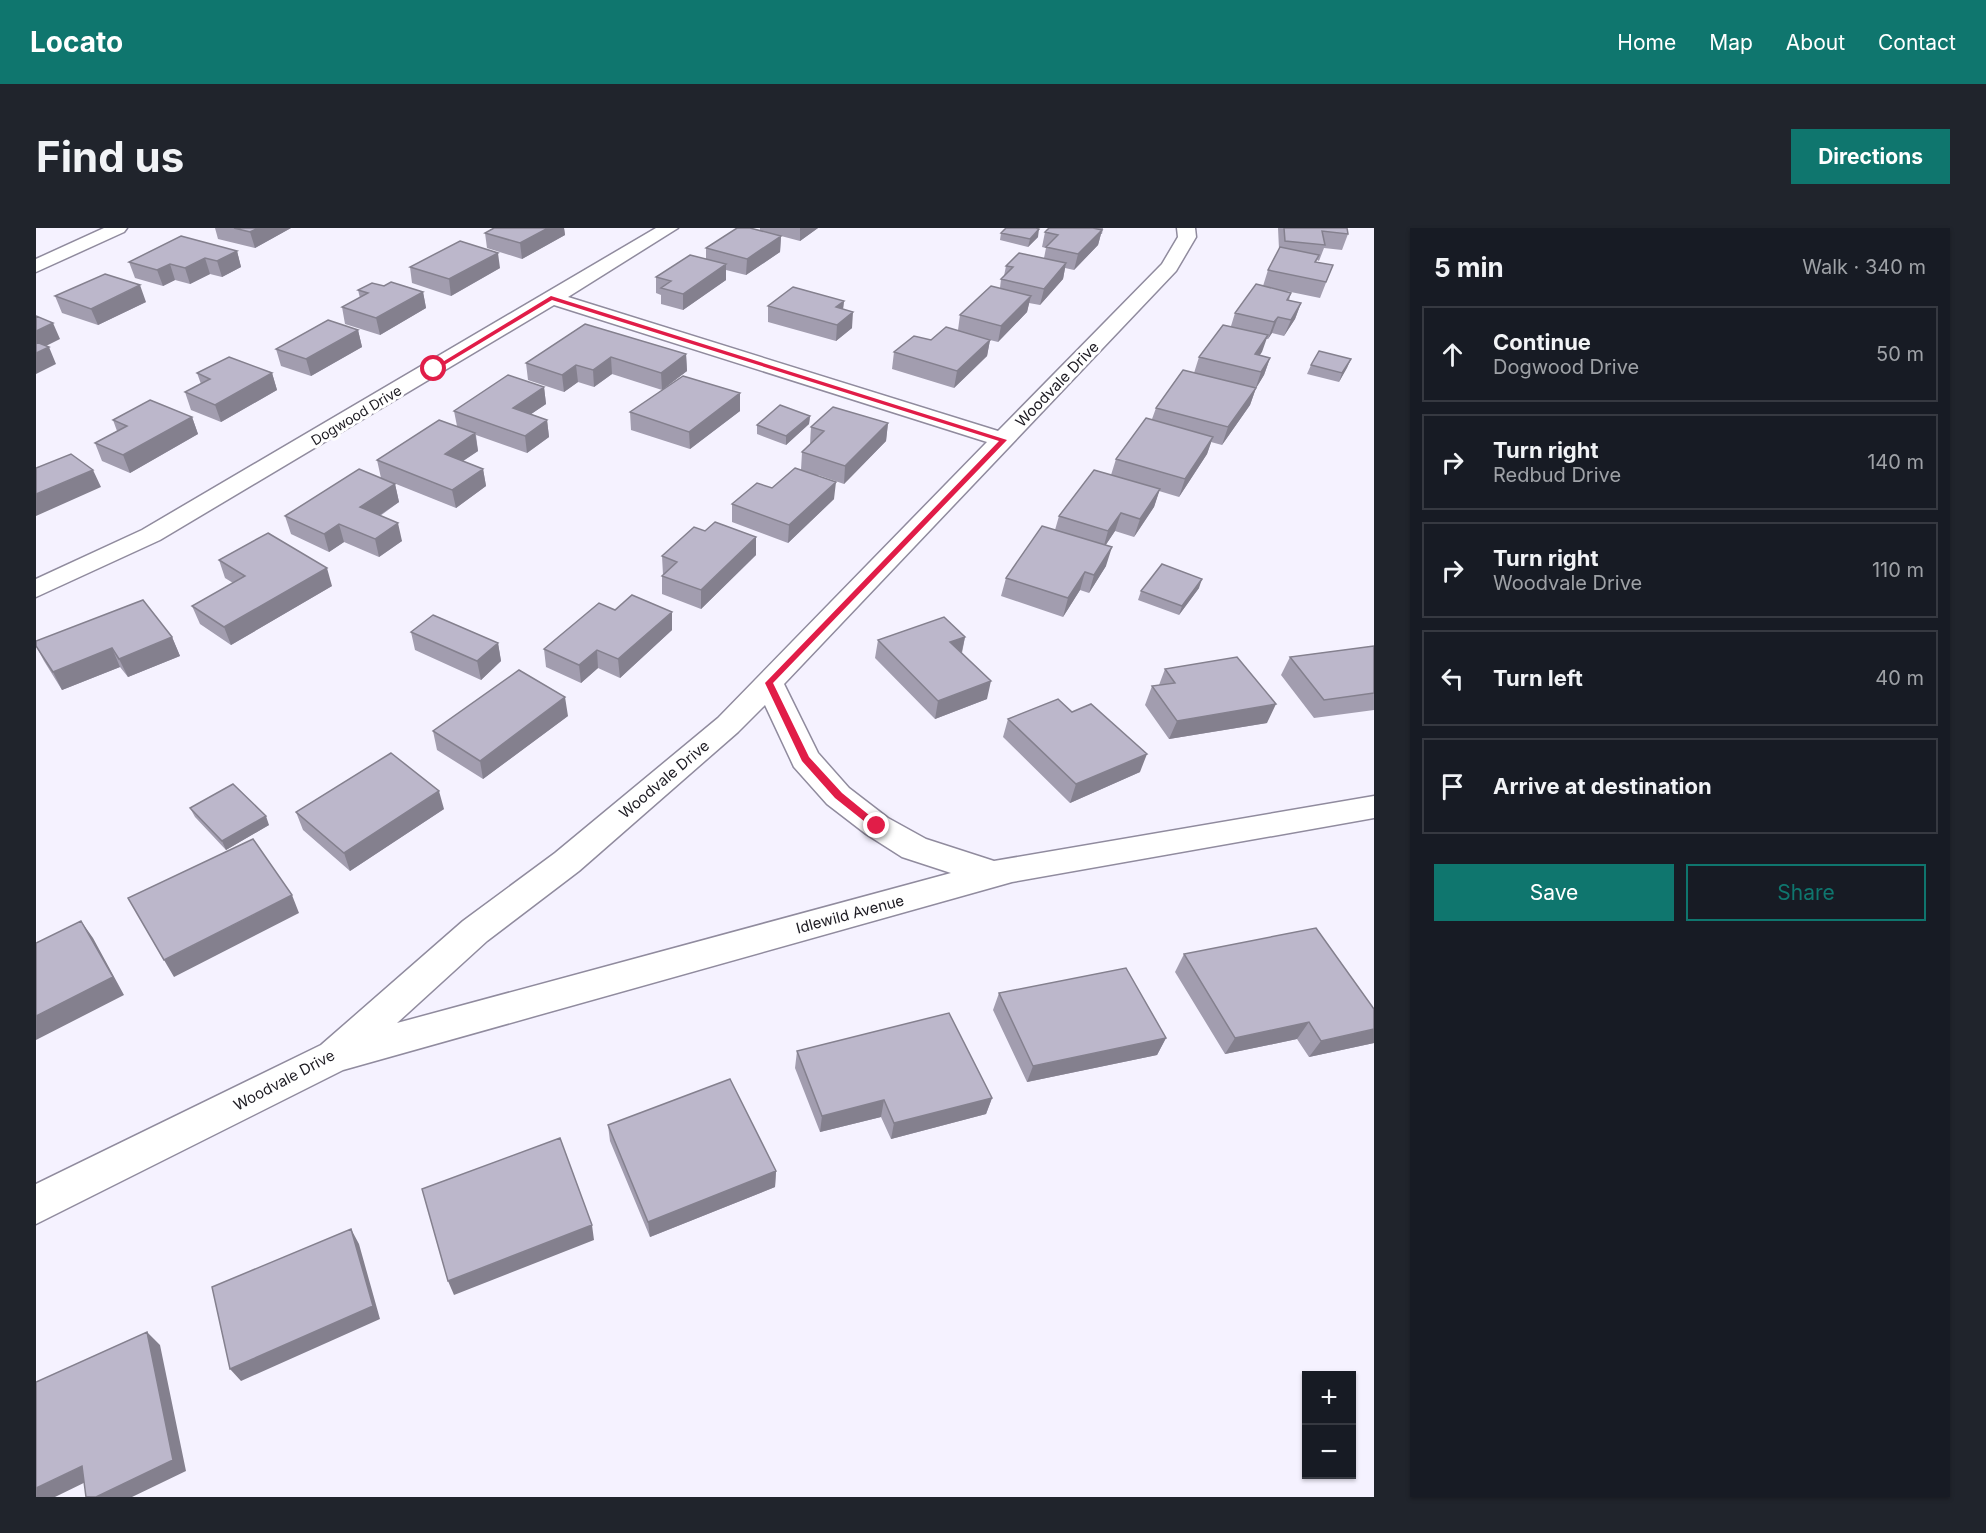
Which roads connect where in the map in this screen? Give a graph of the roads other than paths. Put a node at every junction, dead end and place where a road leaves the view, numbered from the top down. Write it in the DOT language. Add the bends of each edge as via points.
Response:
graph roads {
  1 [pos="118,228"];
  2 [pos="669,228"];
  3 [pos="1186,228"];
  4 [pos="36,266"];
  5 [pos="551,298"];
  6 [pos="1003,440"];
  7 [pos="36,589"];
  8 [pos="769,683"];
  9 [pos="1374,807"];
  10 [pos="994,874"];
  11 [pos="334,1056"];
  12 [pos="36,1205"];
  1 -- 4 [label="street"];
  2 -- 5 [label="street, Dogwood Drive"];
  3 -- 6 [label="street, Woodvale Drive" via="1186,237 1169,267"];
  5 -- 6 [label="street"];
  5 -- 7 [label="street, Dogwood Drive" via="151,535"];
  6 -- 8 [label="street, Woodvale Drive"];
  8 -- 10 [label="street" via="805,759 838,796 914,848"];
  8 -- 11 [label="street, Woodvale Drive" via="719,732 567,862 475,931"];
  9 -- 10 [label="street, Idlewild Avenue"];
  10 -- 11 [label="street, Idlewild Avenue"];
  11 -- 12 [label="street, Woodvale Drive"];
}
